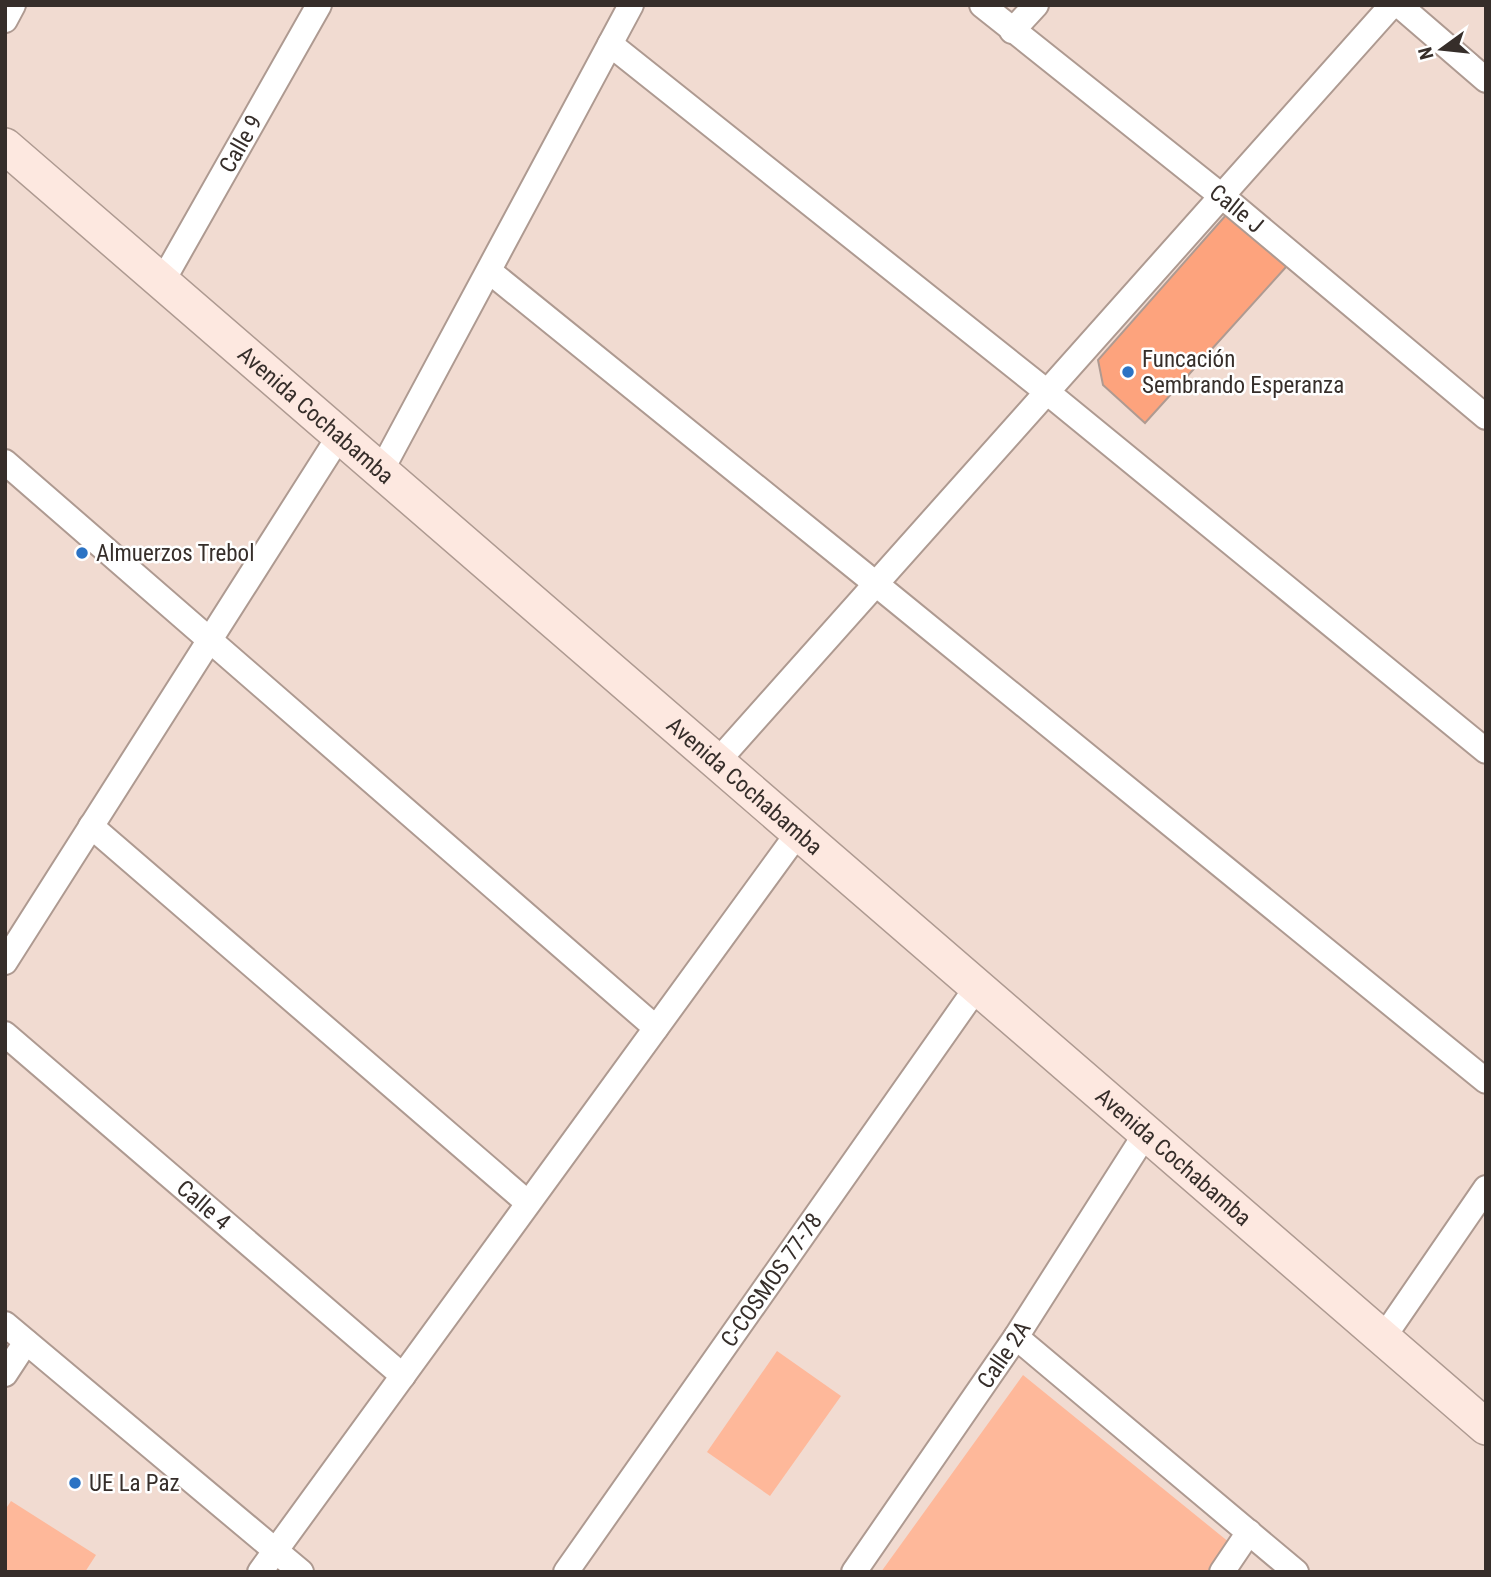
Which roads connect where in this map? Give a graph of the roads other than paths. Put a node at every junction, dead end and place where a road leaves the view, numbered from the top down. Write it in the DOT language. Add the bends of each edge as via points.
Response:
graph roads {
  1 [pos="13,5"];
  2 [pos="318,5"];
  3 [pos="631,5"];
  4 [pos="982,5"];
  5 [pos="1036,5"];
  6 [pos="1392,5"];
  7 [pos="1399,5"];
  8 [pos="5,20"];
  9 [pos="1012,31"];
  10 [pos="610,44"];
  11 [pos="1486,80"];
  12 [pos="5,146"];
  13 [pos="1222,196"];
  14 [pos="489,271"];
  15 [pos="162,282"];
  16 [pos="1048,392"];
  17 [pos="1486,417"];
  18 [pos="340,435"];
  19 [pos="8,471"];
  20 [pos="381,471"];
  21 [pos="876,584"];
  22 [pos="210,640"];
  23 [pos="1486,751"];
  24 [pos="718,762"];
  25 [pos="91,826"];
  26 [pos="798,833"];
  27 [pos="5,962"];
  28 [pos="977,987"];
  29 [pos="656,1028"];
  30 [pos="5,1034"];
  31 [pos="1486,1081"];
  32 [pos="1146,1133"];
  33 [pos="1486,1188"];
  34 [pos="528,1203"];
  35 [pos="5,1324"];
  36 [pos="1016,1337"];
  37 [pos="1383,1338"];
  38 [pos="26,1342"];
  39 [pos="5,1374"];
  40 [pos="403,1376"];
  41 [pos="1486,1427"];
  42 [pos="1249,1532"];
  43 [pos="275,1550"];
  44 [pos="260,1572"];
  45 [pos="301,1572"];
  46 [pos="566,1572"];
  47 [pos="853,1572"];
  48 [pos="1222,1572"];
  49 [pos="1296,1572"];
  1 -- 8 [label="street"];
  2 -- 15 [label="street, Calle 9"];
  3 -- 10 [label="street"];
  4 -- 9 [label="street, Calle J"];
  5 -- 9 [label="street"];
  6 -- 13 [label="street"];
  7 -- 11 [label="street"];
  9 -- 13 [label="street, Calle J"];
  10 -- 14 [label="street"];
  10 -- 16 [label="street"];
  12 -- 15 [label="main road, Avenida Cochabamba"];
  13 -- 16 [label="street"];
  13 -- 17 [label="street, Calle J"];
  14 -- 20 [label="street"];
  14 -- 21 [label="street"];
  15 -- 18 [label="main road, Avenida Cochabamba"];
  16 -- 21 [label="street"];
  16 -- 23 [label="street"];
  18 -- 20 [label="main road, Avenida Cochabamba"];
  18 -- 22 [label="street"];
  19 -- 22 [label="street"];
  20 -- 24 [label="main road, Avenida Cochabamba"];
  21 -- 24 [label="street"];
  21 -- 31 [label="street"];
  22 -- 25 [label="street"];
  22 -- 29 [label="street"];
  24 -- 26 [label="main road, Avenida Cochabamba"];
  25 -- 27 [label="street"];
  25 -- 34 [label="street"];
  26 -- 28 [label="main road, Avenida Cochabamba"];
  26 -- 29 [label="street"];
  28 -- 32 [label="main road, Avenida Cochabamba"];
  28 -- 46 [label="street, C-COSMOS 77-78"];
  29 -- 34 [label="street"];
  30 -- 40 [label="street, Calle 4"];
  32 -- 36 [label="street, Calle 2A"];
  32 -- 37 [label="main road, Avenida Cochabamba"];
  33 -- 37 [label="street"];
  34 -- 40 [label="street"];
  35 -- 38 [label="street"];
  36 -- 42 [label="street"];
  36 -- 47 [label="street, Calle 2A"];
  37 -- 41 [label="main road, Avenida Cochabamba"];
  38 -- 39 [label="street"];
  38 -- 43 [label="street"];
  40 -- 43 [label="street"];
  42 -- 48 [label="street"];
  42 -- 49 [label="street"];
  43 -- 44 [label="street"];
  43 -- 45 [label="street"];
}
